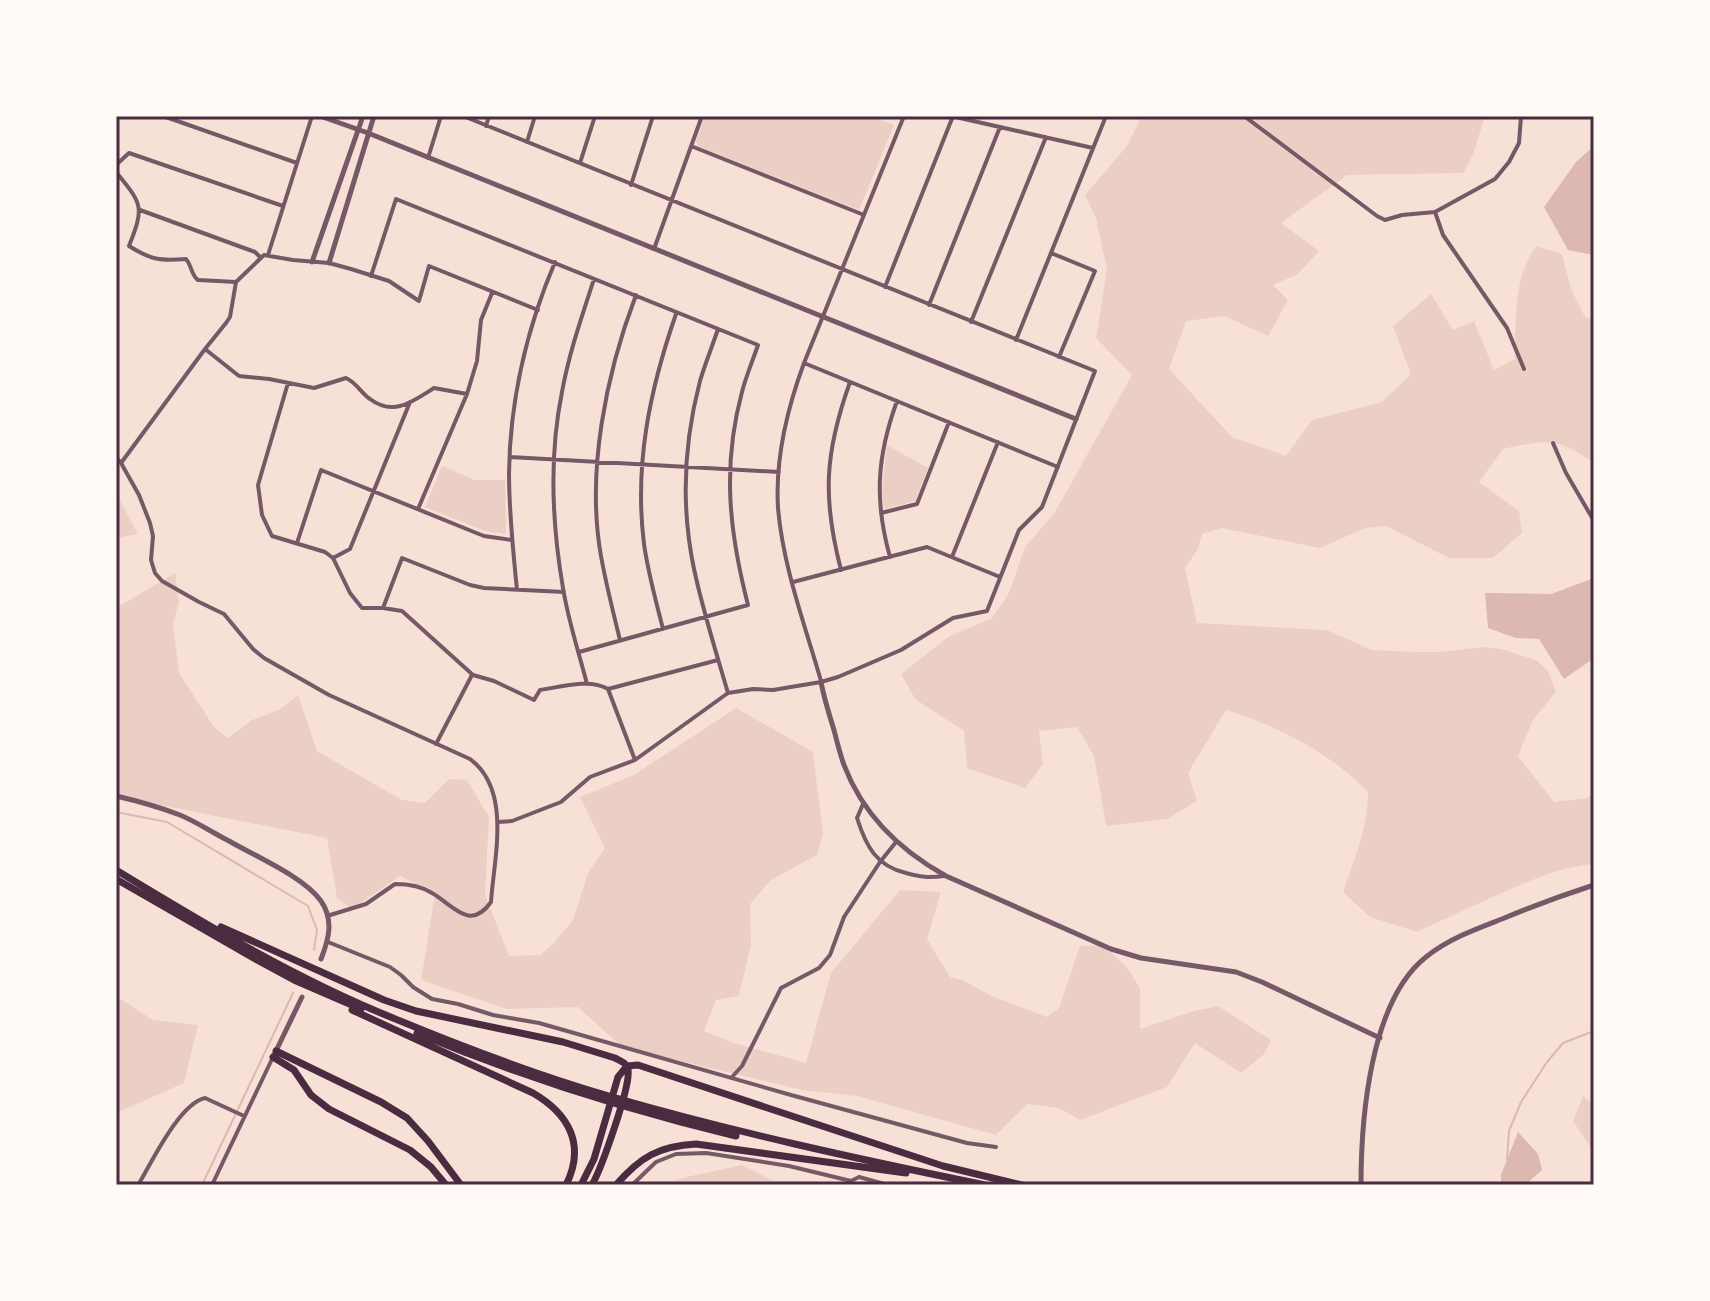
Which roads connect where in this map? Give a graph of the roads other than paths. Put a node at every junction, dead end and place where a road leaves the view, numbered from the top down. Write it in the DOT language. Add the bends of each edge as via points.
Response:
graph roads {
  1 [pos="163,116"];
  2 [pos="312,116"];
  3 [pos="320,116"];
  4 [pos="363,116"];
  5 [pos="374,116"];
  6 [pos="441,116"];
  7 [pos="463,116"];
  8 [pos="489,116"];
  9 [pos="535,116"];
  10 [pos="595,116"];
  11 [pos="653,116"];
  12 [pos="702,116"];
  13 [pos="904,116"];
  14 [pos="952,116"];
  15 [pos="1106,116"];
  16 [pos="1244,116"];
  17 [pos="1521,116"];
  18 [pos="486,126"];
  19 [pos="1000,127"];
  20 [pos="359,130"];
  21 [pos="368,133"];
  22 [pos="1046,137"];
  23 [pos="527,142"];
  24 [pos="691,146"];
  25 [pos="1093,148"];
  26 [pos="428,158"];
  27 [pos="580,163"];
  28 [pos="297,164"];
  29 [pos="116,165"];
  30 [pos="116,172"];
  31 [pos="631,185"];
  32 [pos="672,200"];
  33 [pos="283,206"];
  34 [pos="140,210"];
  35 [pos="1435,212"];
  36 [pos="864,215"];
  37 [pos="654,249"];
  38 [pos="1051,253"];
  39 [pos="268,255"];
  40 [pos="260,257"];
  41 [pos="312,262"];
  42 [pos="555,262"];
  43 [pos="329,263"];
  44 [pos="842,270"];
  45 [pos="371,276"];
  46 [pos="594,279"];
  47 [pos="236,282"];
  48 [pos="885,287"];
  49 [pos="492,293"];
  50 [pos="636,295"];
  51 [pos="929,305"];
  52 [pos="538,310"];
  53 [pos="677,313"];
  54 [pos="823,317"];
  55 [pos="971,322"];
  56 [pos="718,329"];
  57 [pos="1016,340"];
  58 [pos="205,349"];
  59 [pos="1059,357"];
  60 [pos="804,363"];
  61 [pos="1524,369"];
  62 [pos="850,382"];
  63 [pos="288,383"];
  64 [pos="467,394"];
  65 [pos="897,401"];
  66 [pos="410,402"];
  67 [pos="1076,419"];
  68 [pos="949,422"];
  69 [pos="998,442"];
  70 [pos="1553,443"];
  71 [pos="116,457"];
  72 [pos="510,457"];
  73 [pos="554,459"];
  74 [pos="597,461"];
  75 [pos="121,463"];
  76 [pos="642,464"];
  77 [pos="686,466"];
  78 [pos="1058,467"];
  79 [pos="730,469"];
  80 [pos="779,472"];
  81 [pos="373,492"];
  82 [pos="418,509"];
  83 [pos="881,513"];
  84 [pos="1594,521"];
  85 [pos="512,540"];
  86 [pos="297,543"];
  87 [pos="890,557"];
  88 [pos="952,557"];
  89 [pos="333,558"];
  90 [pos="841,570"];
  91 [pos="1000,577"];
  92 [pos="793,582"];
  93 [pos="517,590"];
  94 [pos="564,592"];
  95 [pos="383,608"];
  96 [pos="706,617"];
  97 [pos="663,629"];
  98 [pos="620,640"];
  99 [pos="579,652"];
  100 [pos="718,660"];
  101 [pos="473,675"];
  102 [pos="821,682"];
  103 [pos="587,684"];
  104 [pos="608,689"];
  105 [pos="728,693"];
  106 [pos="436,744"];
  107 [pos="635,760"];
  108 [pos="116,796"];
  109 [pos="863,804"];
  110 [pos="498,822"];
  111 [pos="896,842"];
  112 [pos="880,862"];
  113 [pos="116,870"];
  114 [pos="946,876"];
  115 [pos="116,879"];
  116 [pos="1594,885"];
  117 [pos="193,915"];
  118 [pos="327,916"];
  119 [pos="328,942"];
  120 [pos="321,959"];
  121 [pos="294,980"];
  122 [pos="302,997"];
  123 [pos="1380,1038"];
  124 [pos="274,1054"];
  125 [pos="627,1066"];
  126 [pos="731,1078"];
  127 [pos="243,1116"];
  128 [pos="996,1147"];
  129 [pos="906,1173"];
  130 [pos="138,1185"];
  131 [pos="212,1185"];
  132 [pos="446,1185"];
  133 [pos="461,1185"];
  134 [pos="566,1185"];
  135 [pos="581,1185"];
  136 [pos="592,1185"];
  137 [pos="616,1185"];
  138 [pos="632,1185"];
  139 [pos="888,1185"];
  140 [pos="965,1185"];
  141 [pos="985,1185"];
  142 [pos="1022,1185"];
  143 [pos="1361,1185"];
  1 -- 28 [label="street"];
  2 -- 28 [label="street"];
  3 -- 20 [label="street"];
  4 -- 20 [label="street"];
  5 -- 21 [label="street"];
  6 -- 26 [label="street"];
  7 -- 18 [label="street"];
  8 -- 18 [label="street"];
  9 -- 23 [label="street"];
  10 -- 27 [label="street"];
  11 -- 31 [label="street"];
  12 -- 24 [label="street"];
  13 -- 36 [label="street"];
  14 -- 19 [label="street"];
  14 -- 48 [label="street"];
  15 -- 25 [label="street"];
  16 -- 35 [label="street" via="1377,216 1385,220"];
  17 -- 35 [label="street" via="1519,143 1495,179"];
  18 -- 23 [label="street"];
  19 -- 22 [label="street"];
  19 -- 51 [label="street"];
  20 -- 21 [label="street"];
  20 -- 41 [label="street"];
  21 -- 26 [label="street"];
  21 -- 43 [label="street"];
  22 -- 25 [label="street"];
  22 -- 55 [label="street"];
  23 -- 27 [label="street"];
  24 -- 32 [label="street"];
  24 -- 36 [label="street"];
  25 -- 38 [label="street"];
  26 -- 37 [label="street"];
  27 -- 31 [label="street"];
  28 -- 33 [label="street"];
  29 -- 33 [label="street" via="129,153"];
  30 -- 34 [label="street" via="137,197"];
  31 -- 32 [label="street"];
  32 -- 37 [label="street"];
  32 -- 44 [label="street"];
  33 -- 39 [label="street"];
  34 -- 40 [label="street"];
  34 -- 47 [label="street" via="129,246 149,258 186,259 198,280"];
  35 -- 61 [label="street" via="1443,235 1507,328"];
  36 -- 44 [label="street"];
  37 -- 54 [label="street"];
  38 -- 57 [label="street"];
  38 -- 59 [label="street" via="1095,271"];
  39 -- 40 [label="street"];
  39 -- 41 [label="street"];
  40 -- 47 [label="street"];
  41 -- 43 [label="street"];
  42 -- 45 [label="street" via="396,199"];
  42 -- 46 [label="street"];
  42 -- 52 [label="street"];
  43 -- 45 [label="street"];
  44 -- 48 [label="street"];
  44 -- 54 [label="street"];
  45 -- 49 [label="street" via="419,301 429,266"];
  46 -- 50 [label="street"];
  46 -- 73 [label="street" via="562,391"];
  47 -- 58 [label="street" via="230,317"];
  48 -- 51 [label="street"];
  49 -- 52 [label="street"];
  49 -- 64 [label="street" via="481,320"];
  50 -- 53 [label="street"];
  50 -- 74 [label="street" via="610,379"];
  51 -- 55 [label="street"];
  52 -- 72 [label="street" via="521,371"];
  53 -- 56 [label="street"];
  53 -- 76 [label="street" via="656,378"];
  54 -- 60 [label="street"];
  54 -- 67 [label="street"];
  55 -- 57 [label="street"];
  56 -- 77 [label="street" via="700,380"];
  56 -- 79 [label="street" via="758,345 742,391"];
  57 -- 59 [label="street"];
  58 -- 63 [label="street" via="239,376"];
  58 -- 75 [label="street"];
  59 -- 67 [label="street" via="1095,371"];
  60 -- 62 [label="street"];
  60 -- 80 [label="street" via="791,398"];
  62 -- 65 [label="street"];
  62 -- 90 [label="street" via="829,461 828,511"];
  63 -- 66 [label="street" via="314,388 346,378 386,408"];
  63 -- 86 [label="street" via="258,485 262,515 272,536"];
  64 -- 66 [label="street" via="434,388"];
  64 -- 82 [label="street"];
  65 -- 68 [label="street"];
  65 -- 83 [label="street" via="880,465"];
  66 -- 81 [label="street"];
  67 -- 78 [label="street"];
  68 -- 69 [label="street"];
  68 -- 83 [label="street" via="917,504"];
  69 -- 78 [label="street"];
  69 -- 88 [label="street"];
  70 -- 84 [label="street"];
  71 -- 75 [label="street"];
  72 -- 73 [label="street"];
  72 -- 85 [label="street"];
  73 -- 74 [label="street"];
  73 -- 94 [label="street"];
  74 -- 76 [label="street"];
  74 -- 98 [label="street" via="601,554"];
  75 -- 106 [label="street" via="150,523 151,560 162,581 224,614 264,658 329,695"];
  76 -- 77 [label="street"];
  76 -- 97 [label="street" via="644,544"];
  77 -- 79 [label="street"];
  77 -- 96 [label="street" via="687,525"];
  78 -- 91 [label="street" via="1042,507 1019,530"];
  79 -- 80 [label="street"];
  79 -- 96 [label="street" via="736,558 748,605"];
  80 -- 92 [label="street" via="778,506"];
  81 -- 82 [label="street"];
  81 -- 86 [label="street" via="321,470"];
  81 -- 89 [label="street" via="350,549"];
  82 -- 85 [label="street" via="484,536"];
  83 -- 87 [label="street"];
  85 -- 93 [label="street"];
  86 -- 89 [label="street"];
  87 -- 88 [label="street" via="927,547"];
  87 -- 90 [label="street"];
  88 -- 91 [label="street"];
  89 -- 95 [label="street" via="362,608"];
  90 -- 92 [label="street"];
  91 -- 102 [label="street" via="987,611 953,618 901,650"];
  92 -- 102 [label="street"];
  93 -- 94 [label="street"];
  93 -- 95 [label="street" via="470,585 402,558"];
  94 -- 99 [label="street"];
  95 -- 101 [label="street" via="402,611"];
  96 -- 97 [label="street"];
  96 -- 100 [label="street"];
  97 -- 98 [label="street"];
  98 -- 99 [label="street"];
  99 -- 103 [label="street"];
  100 -- 104 [label="street"];
  100 -- 105 [label="street"];
  101 -- 103 [label="street" via="534,700 540,690"];
  101 -- 106 [label="street"];
  102 -- 105 [label="street"];
  102 -- 109 [label="street" via="844,766"];
  103 -- 104 [label="street"];
  104 -- 107 [label="street"];
  105 -- 107 [label="street"];
  106 -- 110 [label="street" via="483,769"];
  107 -- 110 [label="street" via="590,777 561,802"];
  108 -- 118 [label="street" via="185,817 275,867 312,891"];
  109 -- 111 [label="street"];
  109 -- 112 [label="street" via="857,818 860,829"];
  110 -- 118 [label="street" via="491,902 485,909 463,915 421,887 395,884 366,904"];
  111 -- 112 [label="street"];
  111 -- 114 [label="street"];
  112 -- 114 [label="street" via="926,879"];
  112 -- 126 [label="street" via="844,917 830,955 819,968 781,988"];
  113 -- 117 [label="highway"];
  114 -- 123 [label="street" via="1111,949 1236,972"];
  115 -- 121 [label="highway"];
  116 -- 123 [label="street" via="1478,928 1425,957 1396,995"];
  117 -- 125 [label="highway" via="384,1000 563,1042"];
  117 -- 141 [label="highway" via="297,974 391,1018 538,1073 705,1123"];
  118 -- 119 [label="street"];
  119 -- 120 [label="street"];
  119 -- 126 [label="street" via="390,967 432,999 539,1023"];
  121 -- 129 [label="highway" via="535,1079 703,1128"];
  121 -- 134 [label="highway" via="546,1101 562,1115 572,1135 575,1159"];
  122 -- 124 [label="street"];
  123 -- 143 [label="street" via="1366,1097"];
  124 -- 127 [label="street"];
  124 -- 132 [label="highway" via="318,1102 410,1150"];
  124 -- 133 [label="highway" via="407,1118"];
  125 -- 135 [label="highway" via="618,1077"];
  125 -- 136 [label="highway" via="614,1127"];
  125 -- 142 [label="highway" via="645,1066 943,1166"];
  126 -- 128 [label="street"];
  127 -- 130 [label="street" via="205,1098 197,1101 181,1114"];
  127 -- 131 [label="street"];
  129 -- 137 [label="highway" via="696,1144 650,1154"];
  129 -- 140 [label="highway"];
  138 -- 139 [label="street" via="656,1162 676,1154 706,1153"];
}
